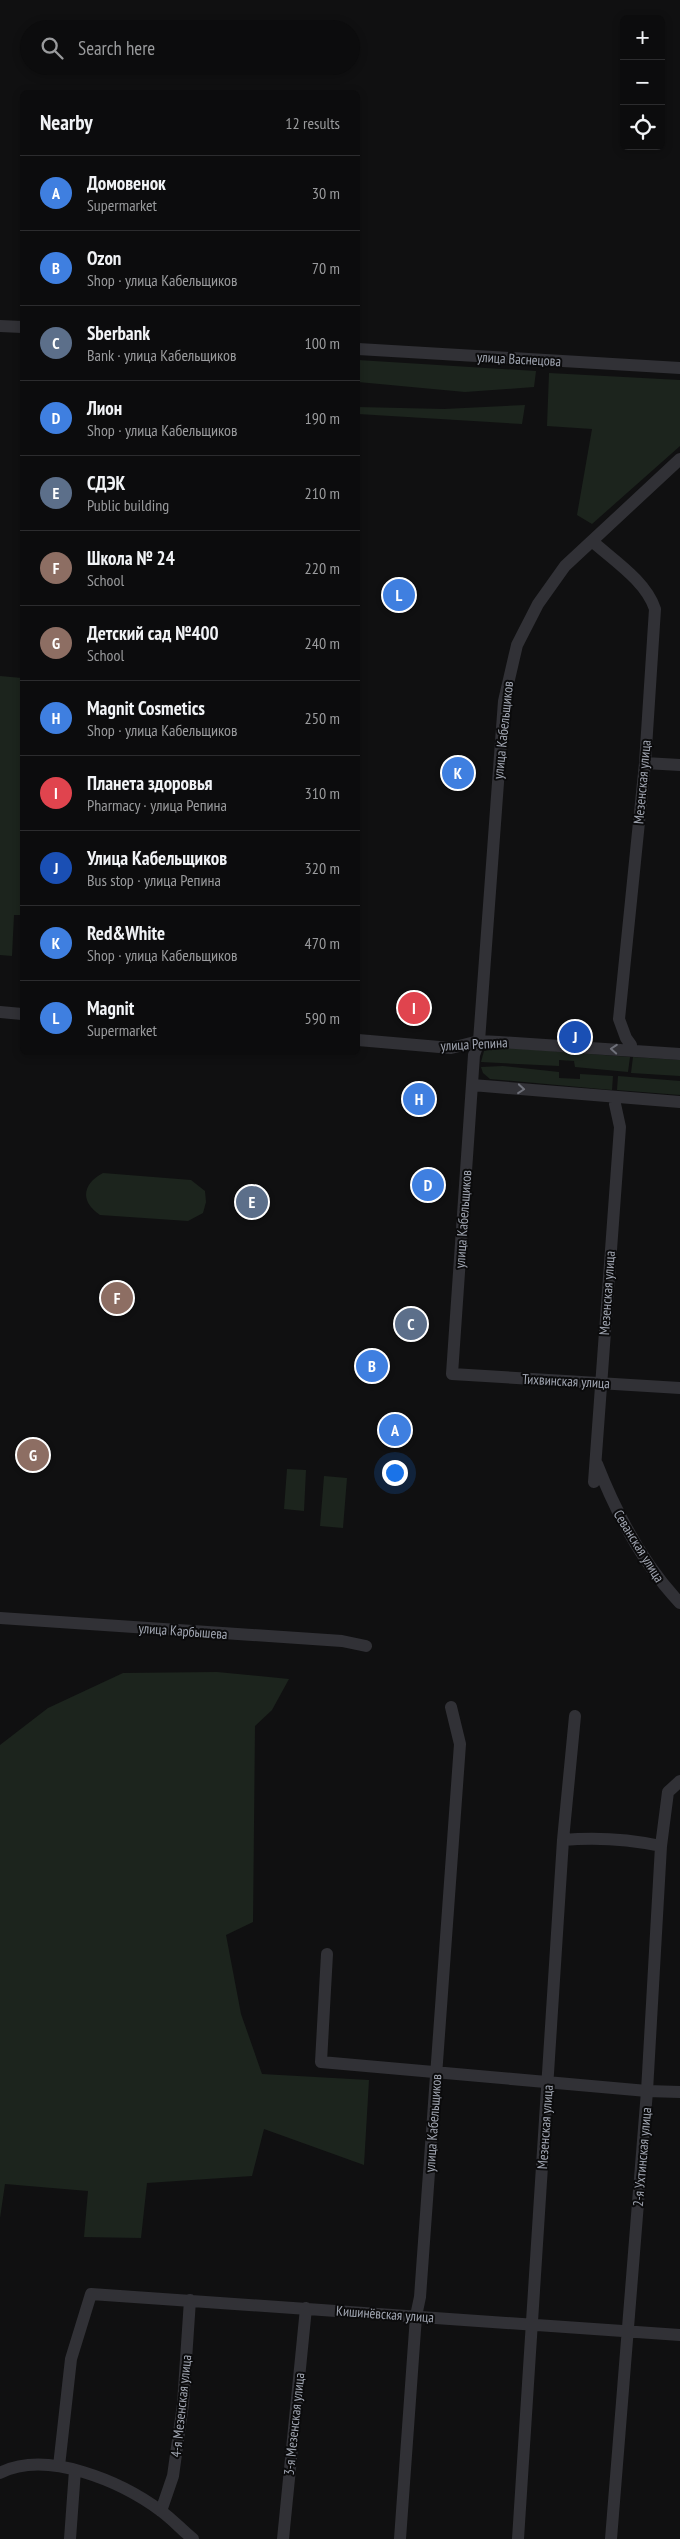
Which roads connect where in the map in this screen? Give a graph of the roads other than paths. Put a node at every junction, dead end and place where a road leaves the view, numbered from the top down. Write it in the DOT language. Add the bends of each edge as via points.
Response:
graph roads {
  1 [pos="0,326"];
  2 [pos="20,327"];
  3 [pos="360,349"];
  4 [pos="680,368"];
  5 [pos="680,459"];
  6 [pos="592,541"];
  7 [pos="645,762"];
  8 [pos="680,765"];
  9 [pos="0,1012"];
  10 [pos="20,1014"];
  11 [pos="360,1040"];
  12 [pos="479,1041"];
  13 [pos="632,1045"];
  14 [pos="451,1048"];
  15 [pos="680,1054"];
  16 [pos="474,1065"];
  17 [pos="472,1085"];
  18 [pos="680,1102"];
  19 [pos="615,1104"];
  20 [pos="452,1374"];
  21 [pos="600,1383"];
  22 [pos="680,1388"];
  23 [pos="595,1457"];
  24 [pos="594,1482"];
  25 [pos="680,1603"];
  26 [pos="0,1618"];
  27 [pos="366,1646"];
  28 [pos="451,1706"];
  29 [pos="575,1716"];
  30 [pos="680,1781"];
  31 [pos="563,1840"];
  32 [pos="661,1846"];
  33 [pos="327,1954"];
  34 [pos="437,2072"];
  35 [pos="548,2082"];
  36 [pos="647,2091"];
  37 [pos="680,2092"];
  38 [pos="190,2300"];
  39 [pos="306,2308"];
  40 [pos="416,2316"];
  41 [pos="533,2324"];
  42 [pos="627,2331"];
  43 [pos="680,2334"];
  44 [pos="59,2466"];
  45 [pos="75,2470"];
  46 [pos="0,2473"];
  47 [pos="161,2511"];
  48 [pos="70,2539"];
  49 [pos="193,2539"];
  50 [pos="283,2539"];
  51 [pos="400,2539"];
  52 [pos="518,2539"];
  53 [pos="611,2539"];
  1 -- 2 [label="street"];
  3 -- 4 [label="street, улица Васнецова"];
  5 -- 6 [label="street, улица Кабельщиков"];
  6 -- 7 [label="street, Мезенская улица" via="642,587 655,609"];
  6 -- 12 [label="street, улица Кабельщиков" via="565,566 538,604 517,645 509,671 500,750"];
  7 -- 8 [label="street"];
  7 -- 13 [label="street, Мезенская улица" via="620,1019 626,1038"];
  9 -- 10 [label="street"];
  11 -- 14 [label="street, улица Репина"];
  12 -- 14 [label="street, улица Репина"];
  15 -- 12 [label="street, улица Репина, one-way"];
  12 -- 16 [label="street, улица Кабельщиков"];
  14 -- 16 [label="street"];
  16 -- 17 [label="street, улица Кабельщиков"];
  17 -- 18 [label="street, one-way"];
  17 -- 20 [label="street, улица Кабельщиков"];
  19 -- 21 [label="street, Мезенская улица" via="620,1127"];
  20 -- 21 [label="street, Тихвинская улица"];
  21 -- 22 [label="street, Тихвинская улица"];
  21 -- 23 [label="street, Мезенская улица"];
  23 -- 24 [label="street, Мезенская улица"];
  23 -- 25 [label="street, Севанская улица" via="618,1515 648,1563"];
  26 -- 27 [label="street, улица Карбышева" via="342,1641"];
  28 -- 34 [label="street, улица Кабельщиков" via="460,1744"];
  29 -- 31 [label="street, Мезенская улица"];
  30 -- 32 [label="street, 2-я Ухтинская улица" via="668,1792"];
  31 -- 32 [label="street" via="594,1837 629,1839"];
  31 -- 35 [label="street, Мезенская улица"];
  32 -- 36 [label="street, 2-я Ухтинская улица"];
  33 -- 34 [label="street" via="321,2062"];
  34 -- 35 [label="street"];
  34 -- 40 [label="street, улица Кабельщиков"];
  35 -- 36 [label="street"];
  35 -- 41 [label="street, Мезенская улица"];
  36 -- 37 [label="street"];
  36 -- 42 [label="street, 2-я Ухтинская улица"];
  38 -- 39 [label="street, Кишинёвская улица"];
  38 -- 44 [label="street, Кишинёвская улица" via="91,2294 71,2359"];
  38 -- 47 [label="street, 4-я Мезенская улица" via="175,2467"];
  39 -- 40 [label="street, Кишинёвская улица"];
  39 -- 50 [label="street, 3-я Мезенская улица"];
  40 -- 41 [label="street, Кишинёвская улица"];
  40 -- 51 [label="street, улица Кабельщиков"];
  41 -- 42 [label="street, Кишинёвская улица"];
  41 -- 52 [label="street, Мезенская улица"];
  42 -- 43 [label="street, Кишинёвская улица"];
  42 -- 53 [label="street, 2-я Ухтинская улица"];
  44 -- 45 [label="street"];
  44 -- 46 [label="street" via="30,2464"];
  45 -- 47 [label="street" via="117,2484"];
  45 -- 48 [label="street"];
  47 -- 49 [label="street"];
}
